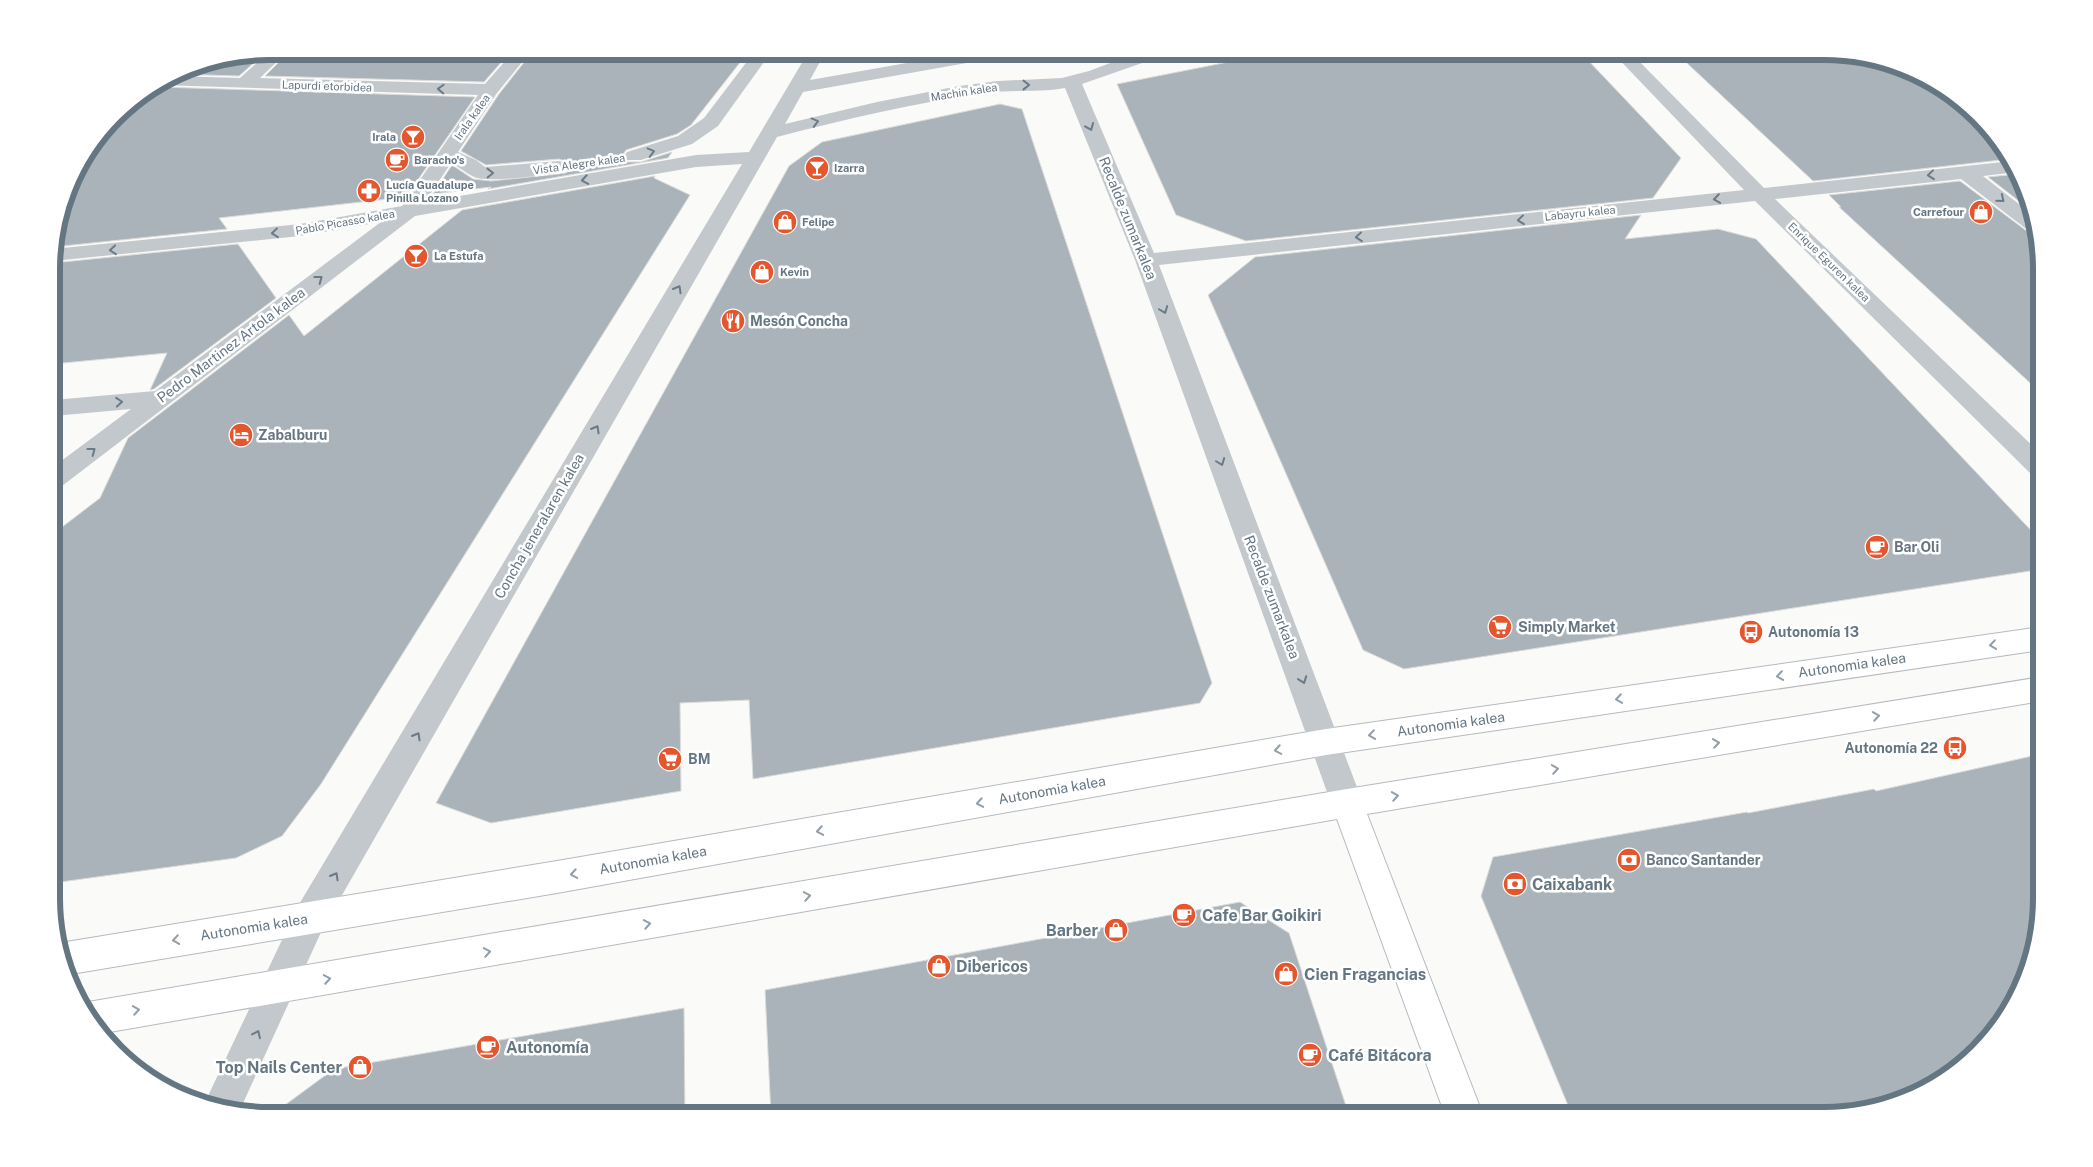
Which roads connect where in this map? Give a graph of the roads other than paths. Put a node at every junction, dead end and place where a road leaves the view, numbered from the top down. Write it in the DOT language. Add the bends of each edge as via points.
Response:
graph roads {
  1 [pos="270,60"];
  2 [pos="515,60"];
  3 [pos="757,60"];
  4 [pos="813,60"];
  5 [pos="955,60"];
  6 [pos="1136,60"];
  7 [pos="1628,60"];
  8 [pos="178,81"];
  9 [pos="1072,82"];
  10 [pos="246,83"];
  11 [pos="796,88"];
  12 [pos="490,90"];
  13 [pos="768,134"];
  14 [pos="446,154"];
  15 [pos="754,158"];
  16 [pos="2006,168"];
  17 [pos="1965,172"];
  18 [pos="1759,193"];
  19 [pos="409,211"];
  20 [pos="2027,220"];
  21 [pos="60,254"];
  22 [pos="1146,260"];
  23 [pos="162,398"];
  24 [pos="60,407"];
  25 [pos="2033,461"];
  26 [pos="60,475"];
  27 [pos="2033,639"];
  28 [pos="2033,690"];
  29 [pos="1326,742"];
  30 [pos="1347,803"];
  31 [pos="310,918"];
  32 [pos="69,957"];
  33 [pos="279,987"];
  34 [pos="97,1017"];
  35 [pos="225,1102"];
  36 [pos="1461,1107"];
  1 -- 10 [label="street"];
  2 -- 12 [label="street, Irala kalea"];
  14 -- 3 [label="street, Vista Alegre kalea, one-way" via="480,173 618,160 656,150 685,140 710,122"];
  4 -- 11 [label="street, Concha jeneralaren kalea"];
  5 -- 11 [label="street"];
  6 -- 9 [label="street, Machin kalea"];
  7 -- 18 [label="street, Enrique Eguren kalea"];
  8 -- 10 [label="street, Lapurdi etorbidea"];
  13 -- 9 [label="street, Machin kalea, one-way" via="839,115 988,87"];
  9 -- 22 [label="street, Recalde zumarkalea, one-way"];
  12 -- 10 [label="street, Lapurdi etorbidea, one-way"];
  11 -- 13 [label="street, Concha jeneralaren kalea"];
  12 -- 14 [label="street, Irala kalea"];
  13 -- 15 [label="street, Concha jeneralaren kalea"];
  14 -- 19 [label="street, Irala kalea"];
  15 -- 19 [label="street, Pablo Picasso kalea, one-way" via="707,159"];
  31 -- 15 [label="street, Concha jeneralaren kalea, one-way"];
  16 -- 17 [label="street, Labayru kalea"];
  17 -- 18 [label="street, Labayru kalea, one-way"];
  17 -- 20 [label="street, one-way"];
  18 -- 22 [label="street, Labayru kalea, one-way"];
  18 -- 25 [label="street, Enrique Eguren kalea"];
  19 -- 21 [label="street, Pablo Picasso kalea, one-way" via="300,230"];
  23 -- 19 [label="street, Pedro Martinez Artola kalea, one-way"];
  22 -- 29 [label="street, Recalde zumarkalea, one-way"];
  24 -- 23 [label="street, one-way"];
  26 -- 23 [label="street, Pedro Martinez Artola kalea, one-way"];
  27 -- 29 [label="main road, Autonomia kalea, one-way"];
  30 -- 28 [label="main road, one-way"];
  29 -- 30 [label="street, Recalde zumarkalea"];
  29 -- 31 [label="main road, Autonomia kalea, one-way"];
  33 -- 30 [label="main road, one-way"];
  30 -- 36 [label="main road, Recalde zumarkalea"];
  31 -- 32 [label="main road, Autonomia kalea, one-way"];
  31 -- 33 [label="street, Concha jeneralaren kalea"];
  34 -- 33 [label="main road, one-way"];
  35 -- 33 [label="street, one-way"];
}
